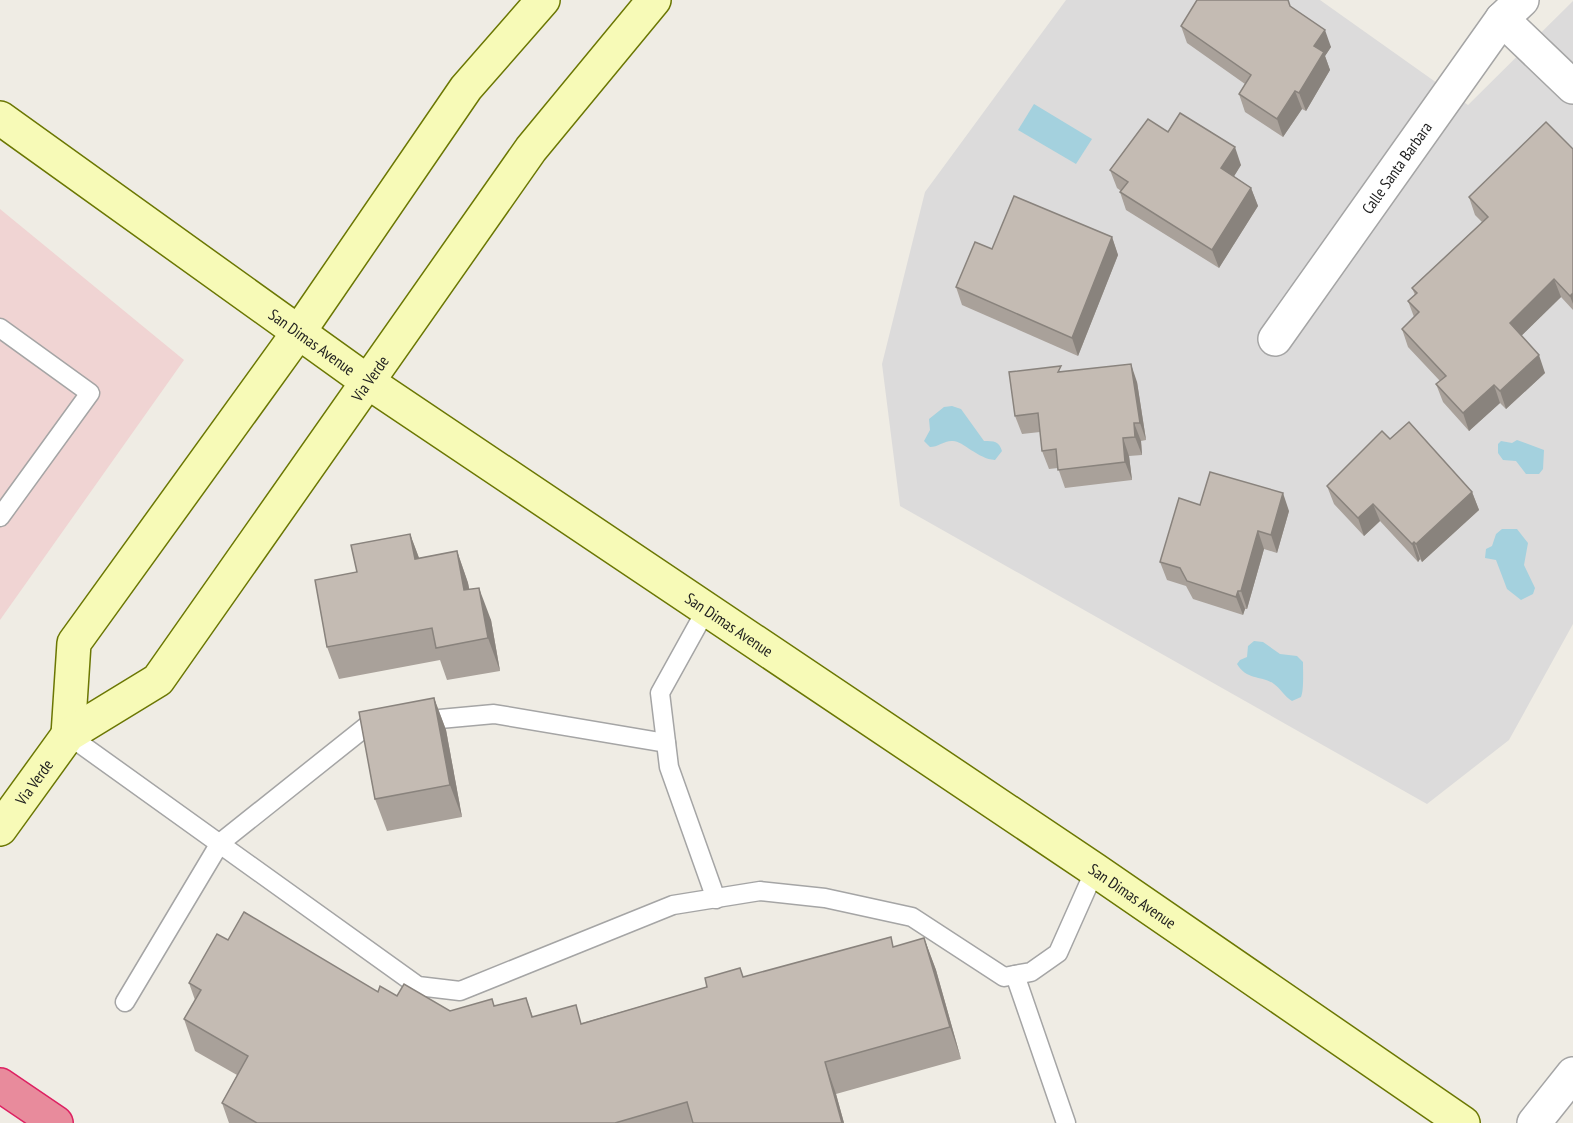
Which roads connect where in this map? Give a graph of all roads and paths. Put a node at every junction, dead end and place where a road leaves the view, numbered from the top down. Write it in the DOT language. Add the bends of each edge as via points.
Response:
graph roads {
  1 [pos="543,0"];
  2 [pos="654,0"];
  3 [pos="1512,10"];
  4 [pos="1573,87"];
  5 [pos="0,118"];
  6 [pos="0,328"];
  7 [pos="298,333"];
  8 [pos="1275,339"];
  9 [pos="368,382"];
  10 [pos="0,517"];
  11 [pos="706,610"];
  12 [pos="68,735"];
  13 [pos="666,743"];
  14 [pos="0,829"];
  15 [pos="219,843"];
  16 [pos="1095,870"];
  17 [pos="716,899"];
  18 [pos="1015,975"];
  19 [pos="125,1002"];
  20 [pos="1573,1074"];
  21 [pos="0,1085"];
  22 [pos="56,1123"];
  23 [pos="1066,1123"];
  24 [pos="1463,1123"];
  25 [pos="1534,1123"];
  1 -- 7 [label="main road" via="466,88"];
  2 -- 9 [label="main road, Via Verde" via="531,149"];
  3 -- 4 [label="street"];
  3 -- 8 [label="street, Calle Santa Barbara"];
  5 -- 7 [label="main road, San Dimas Avenue"];
  6 -- 10 [label="lane" via="90,393"];
  7 -- 9 [label="main road, San Dimas Avenue"];
  7 -- 12 [label="main road" via="74,643"];
  9 -- 11 [label="main road, San Dimas Avenue"];
  9 -- 12 [label="main road, Via Verde" via="158,680"];
  11 -- 13 [label="lane" via="660,693"];
  11 -- 16 [label="main road, San Dimas Avenue"];
  12 -- 14 [label="main road, Via Verde"];
  12 -- 15 [label="lane"];
  13 -- 15 [label="lane" via="494,714 368,725"];
  13 -- 17 [label="lane" via="669,767"];
  15 -- 17 [label="lane" via="418,986 460,991 673,905"];
  15 -- 19 [label="lane"];
  16 -- 18 [label="lane" via="1058,953 1031,972"];
  16 -- 24 [label="main road, San Dimas Avenue"];
  17 -- 18 [label="lane" via="760,891 825,898 912,917 1004,977"];
  18 -- 23 [label="lane"];
  20 -- 25 [label="street"];
  21 -- 22 [label="highway"];
}
